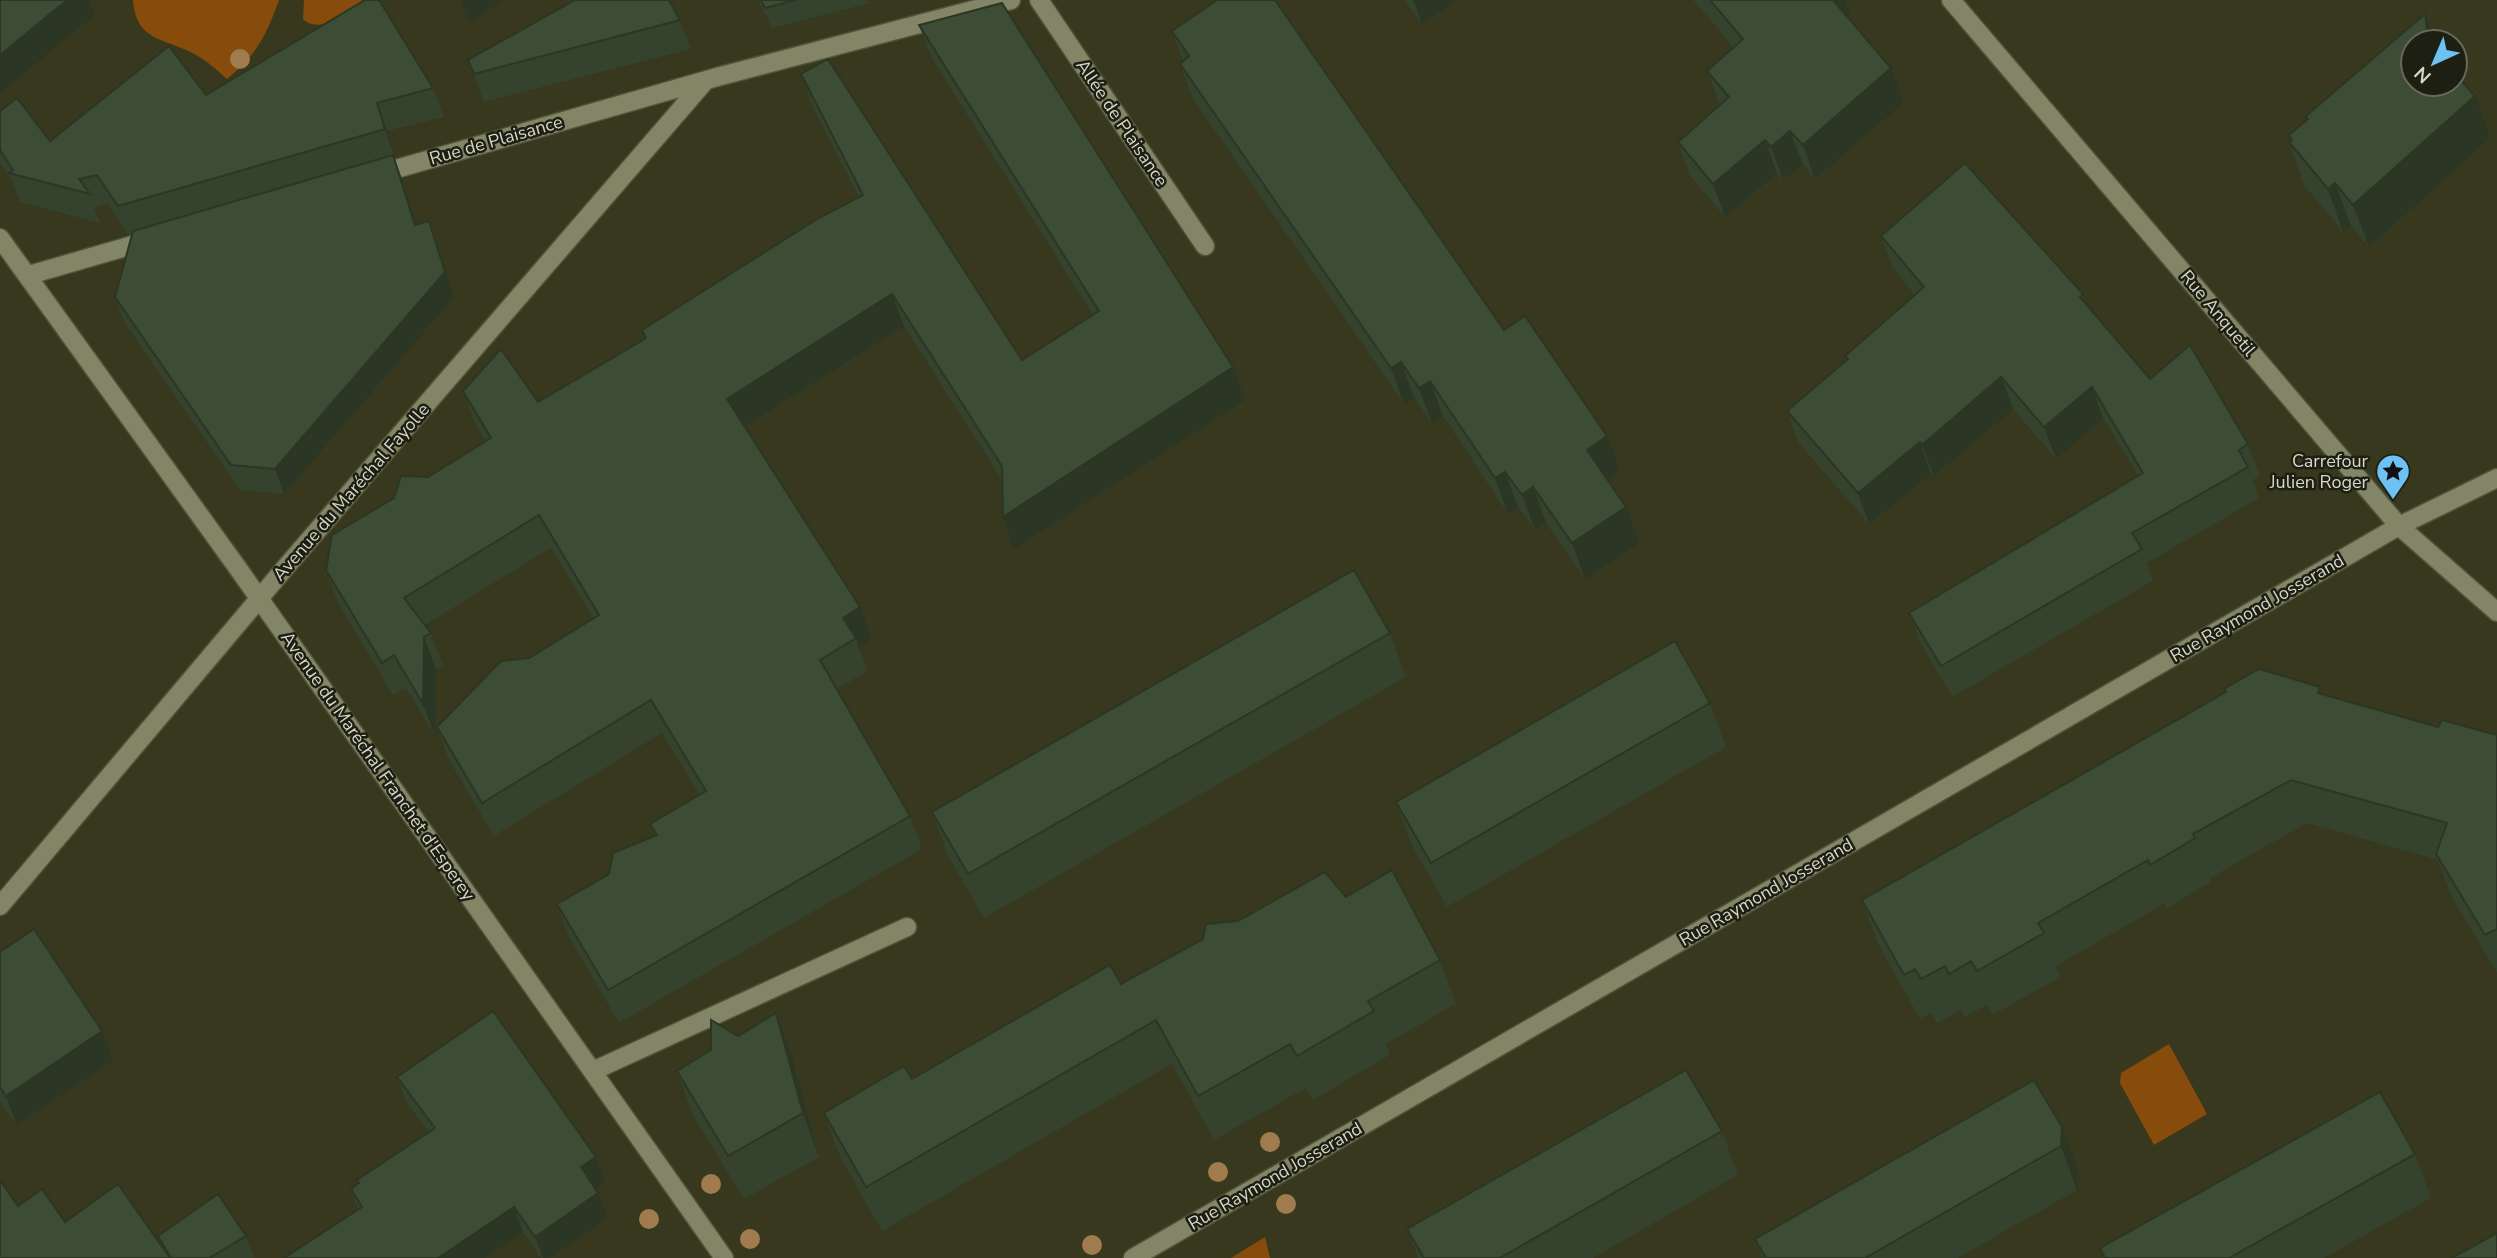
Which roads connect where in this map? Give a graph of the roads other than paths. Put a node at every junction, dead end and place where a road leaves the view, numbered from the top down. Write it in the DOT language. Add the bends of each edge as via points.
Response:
graph roads {
  1 [pos="1011,0"];
  2 [pos="1039,0"];
  3 [pos="1951,0"];
  4 [pos="706,80"];
  5 [pos="356,181"];
  6 [pos="169,235"];
  7 [pos="0,238"];
  8 [pos="1205,246"];
  9 [pos="29,275"];
  10 [pos="2497,478"];
  11 [pos="2399,526"];
  12 [pos="259,598"];
  13 [pos="2497,612"];
  14 [pos="0,906"];
  15 [pos="907,926"];
  16 [pos="595,1070"];
  17 [pos="724,1258"];
  18 [pos="1133,1258"];
  1 -- 4 [label="street, Rue de Plaisance"];
  2 -- 8 [label="street, Allée de Plaisance"];
  3 -- 11 [label="street, Rue Anquetil"];
  4 -- 5 [label="street, Rue de Plaisance"];
  4 -- 12 [label="street, Avenue du Maréchal Fayolle"];
  6 -- 9 [label="street"];
  7 -- 9 [label="street"];
  9 -- 12 [label="street, Avenue du Maréchal Franchet d'Esperey"];
  10 -- 11 [label="street, Rue Raymond Josserand"];
  11 -- 13 [label="street, Rue Anquetil"];
  11 -- 18 [label="street, Rue Raymond Josserand"];
  12 -- 14 [label="street, Avenue du Maréchal Fayolle"];
  12 -- 16 [label="street, Avenue du Maréchal Franchet d'Esperey"];
  15 -- 16 [label="street"];
  16 -- 17 [label="street, Avenue du Maréchal Franchet d'Esperey"];
}
